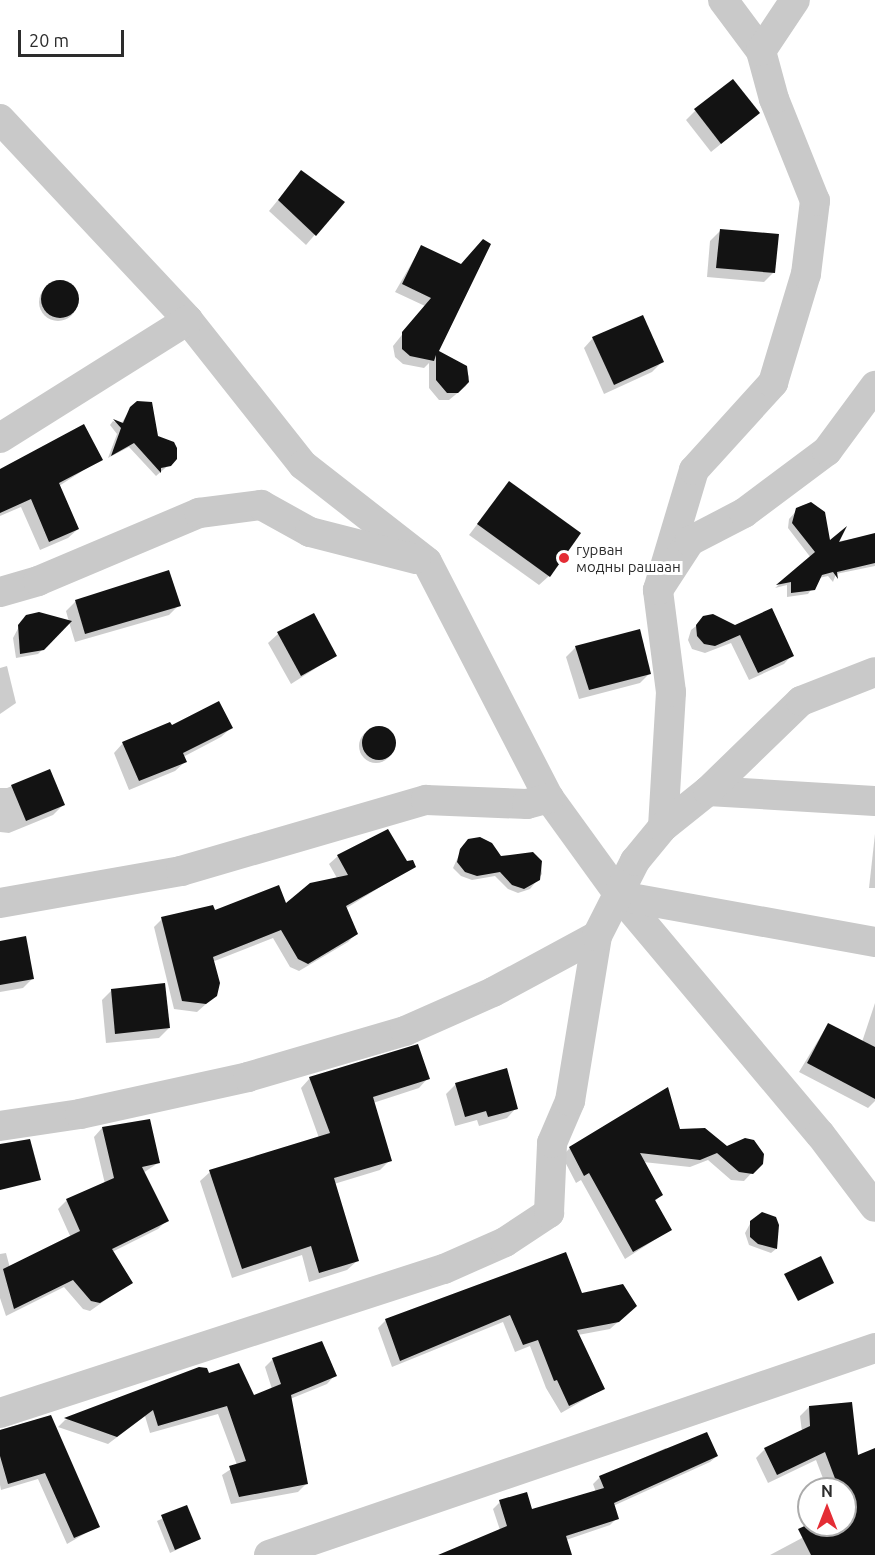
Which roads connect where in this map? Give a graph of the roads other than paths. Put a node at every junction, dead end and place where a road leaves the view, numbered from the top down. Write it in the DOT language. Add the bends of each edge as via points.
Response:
graph roads {
  1 [pos="723,0"];
  2 [pos="795,0"];
  3 [pos="761,51"];
  4 [pos="0,119"];
  5 [pos="188,320"];
  6 [pos="875,386"];
  7 [pos="0,438"];
  8 [pos="427,562"];
  9 [pos="658,590"];
  10 [pos="0,591"];
  11 [pos="875,672"];
  12 [pos="708,791"];
  13 [pos="549,798"];
  14 [pos="875,801"];
  15 [pos="663,827"];
  16 [pos="620,896"];
  17 [pos="0,903"];
  18 [pos="597,936"];
  19 [pos="875,942"];
  20 [pos="0,1126"];
  21 [pos="875,1207"];
  22 [pos="875,1348"];
  23 [pos="0,1413"];
  24 [pos="269,1555"];
  1 -- 3 [label="street"];
  2 -- 3 [label="street"];
  3 -- 9 [label="street" via="774,99 815,201 806,274 773,382 694,470"];
  4 -- 5 [label="street"];
  5 -- 7 [label="street"];
  5 -- 8 [label="street" via="303,465"];
  6 -- 9 [label="street" via="827,451 744,513 690,541"];
  8 -- 10 [label="street" via="309,531 261,505 199,513 38,581"];
  8 -- 13 [label="street"];
  9 -- 15 [label="street" via="671,692"];
  11 -- 12 [label="street" via="801,701"];
  12 -- 14 [label="street"];
  12 -- 15 [label="street"];
  13 -- 16 [label="street"];
  13 -- 17 [label="street" via="527,804 426,800 181,871"];
  15 -- 16 [label="street" via="635,861"];
  16 -- 18 [label="street"];
  16 -- 19 [label="street"];
  16 -- 21 [label="street" via="820,1134"];
  18 -- 20 [label="street" via="493,992 405,1031 248,1077 80,1114"];
  18 -- 23 [label="street" via="570,1101 552,1143 549,1213 505,1242 444,1269"];
  22 -- 24 [label="street"];
}
